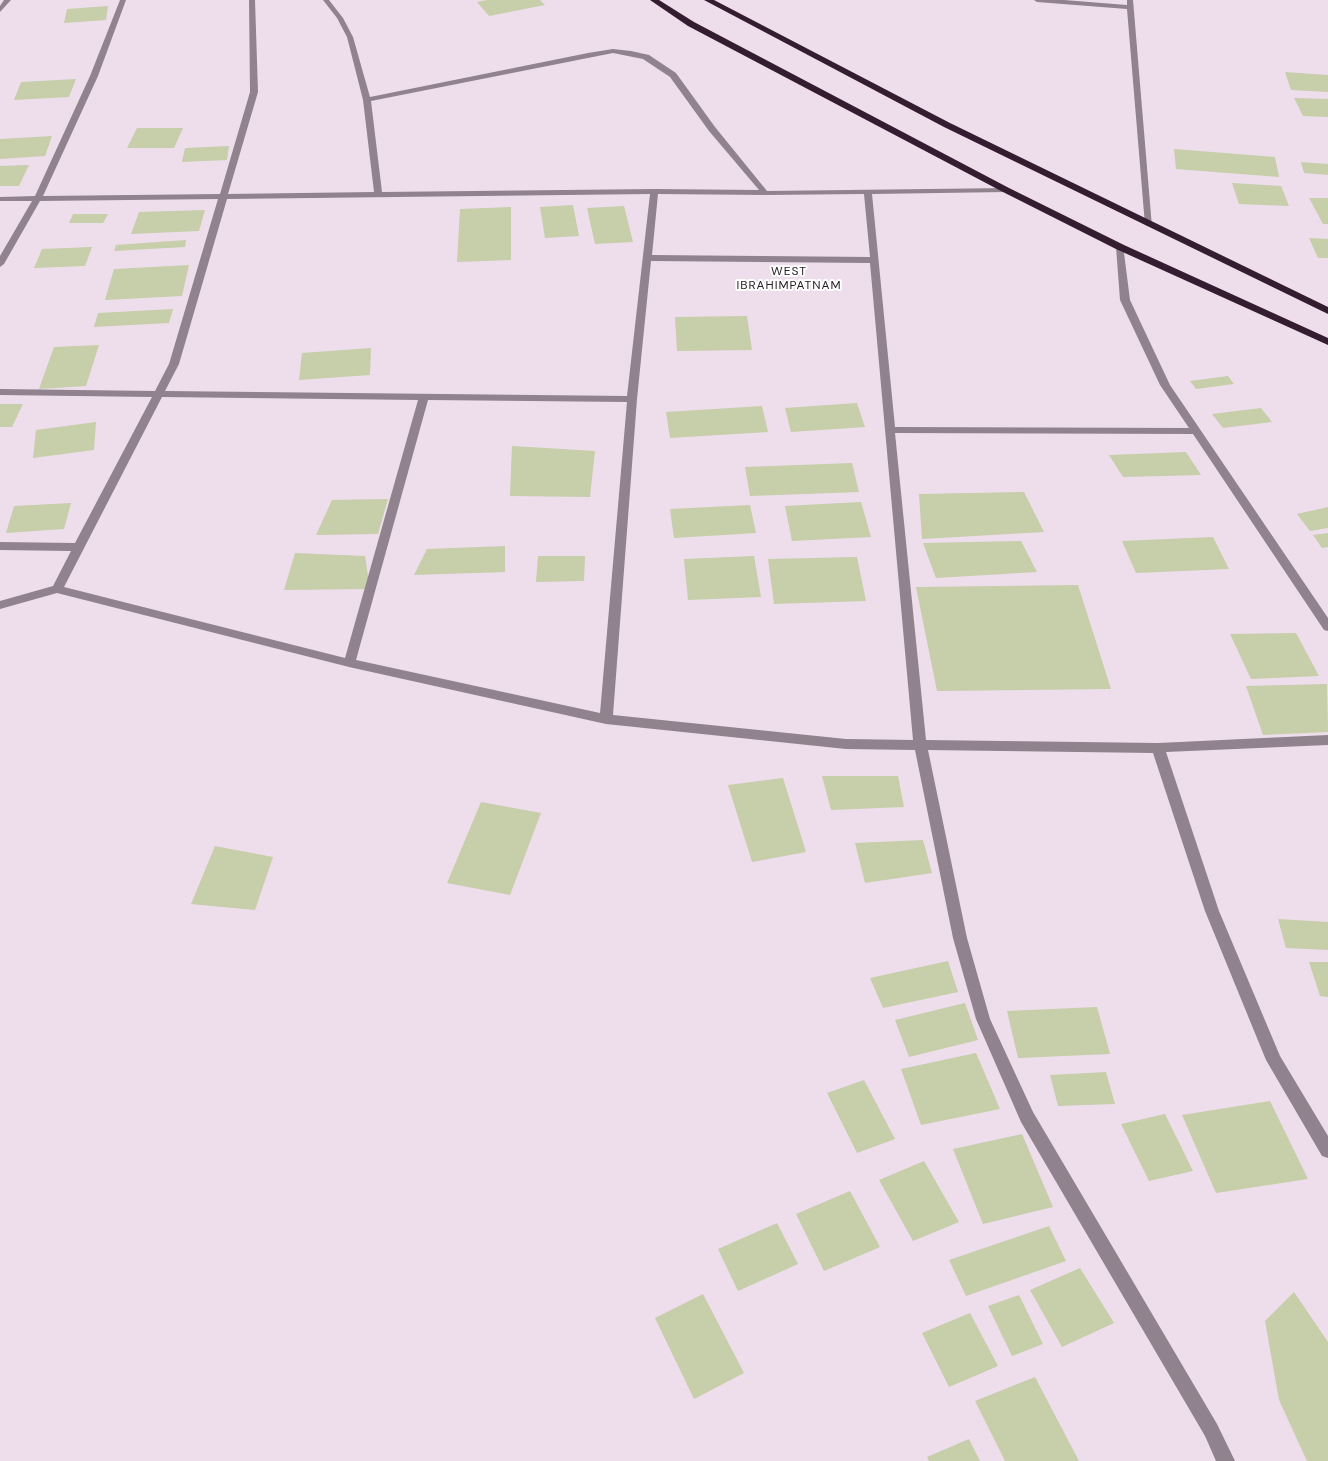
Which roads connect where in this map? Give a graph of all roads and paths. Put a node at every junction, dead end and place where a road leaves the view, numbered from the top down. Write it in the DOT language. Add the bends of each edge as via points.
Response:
graph roads {
  1 [pos="8,0"];
  2 [pos="124,0"];
  3 [pos="252,0"];
  4 [pos="326,0"];
  5 [pos="654,0"];
  6 [pos="708,0"];
  7 [pos="1037,0"];
  8 [pos="1130,4"];
  9 [pos="0,10"];
  10 [pos="367,100"];
  11 [pos="1006,190"];
  12 [pos="654,191"];
  13 [pos="868,192"];
  14 [pos="378,194"];
  15 [pos="765,194"];
  16 [pos="223,195"];
  17 [pos="38,198"];
  18 [pos="0,199"];
  19 [pos="1148,224"];
  20 [pos="1120,247"];
  21 [pos="646,258"];
  22 [pos="874,260"];
  23 [pos="0,264"];
  24 [pos="1328,312"];
  25 [pos="1328,342"];
  26 [pos="0,392"];
  27 [pos="158,393"];
  28 [pos="424,396"];
  29 [pos="632,399"];
  30 [pos="890,430"];
  31 [pos="1196,431"];
  32 [pos="0,546"];
  33 [pos="80,547"];
  34 [pos="57,589"];
  35 [pos="0,605"];
  36 [pos="1328,627"];
  37 [pos="349,663"];
  38 [pos="606,719"];
  39 [pos="1328,740"];
  40 [pos="919,744"];
  41 [pos="1158,748"];
  42 [pos="1328,1151"];
  43 [pos="1226,1461"];
  1 -- 9 [label="street"];
  2 -- 17 [label="street" via="94,76"];
  3 -- 16 [label="street" via="254,92"];
  4 -- 10 [label="street" via="350,37"];
  5 -- 11 [label="highway" via="692,24"];
  6 -- 19 [label="highway" via="946,125"];
  7 -- 8 [label="street"];
  8 -- 19 [label="street"];
  10 -- 14 [label="street"];
  10 -- 15 [label="street" via="588,55 631,52 646,56 673,76"];
  11 -- 13 [label="street"];
  11 -- 20 [label="highway"];
  12 -- 14 [label="street"];
  12 -- 15 [label="street"];
  12 -- 21 [label="street"];
  13 -- 15 [label="street"];
  13 -- 22 [label="street"];
  14 -- 16 [label="street"];
  16 -- 17 [label="street"];
  16 -- 27 [label="street" via="174,364"];
  17 -- 18 [label="street"];
  17 -- 23 [label="street"];
  19 -- 24 [label="highway"];
  20 -- 25 [label="highway"];
  20 -- 31 [label="street" via="1125,300 1165,385"];
  21 -- 22 [label="street"];
  21 -- 29 [label="street"];
  22 -- 30 [label="street"];
  26 -- 27 [label="street"];
  27 -- 28 [label="street"];
  27 -- 33 [label="street"];
  28 -- 29 [label="street"];
  28 -- 37 [label="street"];
  29 -- 38 [label="street"];
  30 -- 31 [label="street"];
  30 -- 40 [label="street"];
  31 -- 36 [label="street"];
  32 -- 33 [label="street"];
  33 -- 34 [label="street"];
  34 -- 35 [label="street"];
  34 -- 37 [label="street"];
  37 -- 38 [label="street"];
  38 -- 40 [label="street" via="846,744"];
  39 -- 41 [label="street"];
  40 -- 41 [label="street"];
  40 -- 43 [label="street" via="960,938 983,1020 1028,1117"];
  41 -- 42 [label="street" via="1212,912 1274,1060"];
}
